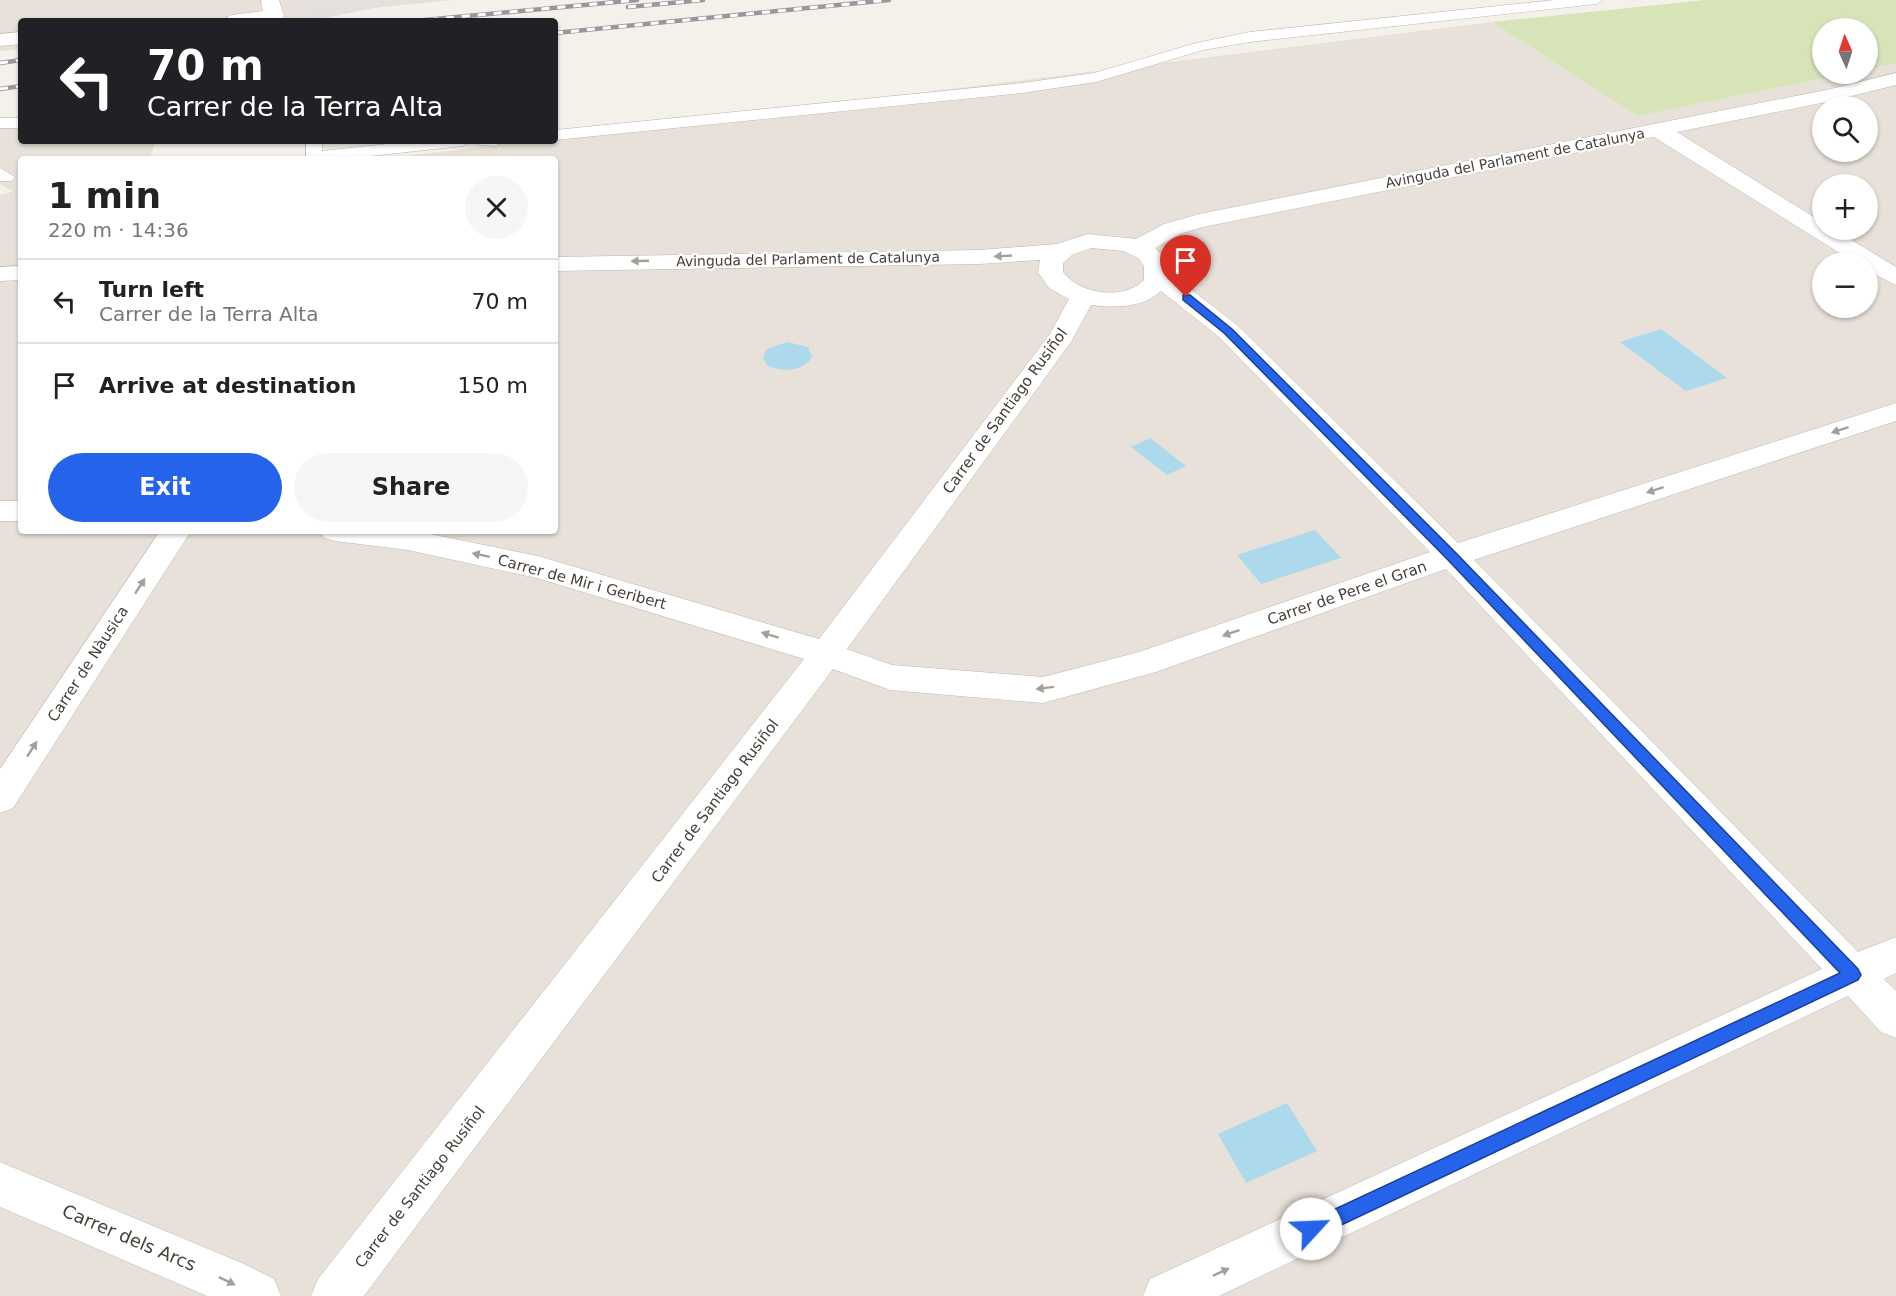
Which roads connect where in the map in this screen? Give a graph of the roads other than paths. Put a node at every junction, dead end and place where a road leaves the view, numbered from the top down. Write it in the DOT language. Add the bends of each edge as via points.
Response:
graph roads {
  1 [pos="1596,0"];
  2 [pos="272,8"];
  3 [pos="240,18"];
  4 [pos="18,38"];
  5 [pos="0,40"];
  6 [pos="1896,79"];
  7 [pos="1896,91"];
  8 [pos="1831,95"];
  9 [pos="0,123"];
  10 [pos="18,123"];
  11 [pos="1658,130"];
  12 [pos="558,135"];
  13 [pos="437,144"];
  14 [pos="331,156"];
  15 [pos="1138,248"];
  16 [pos="1061,250"];
  17 [pos="558,264"];
  18 [pos="18,273"];
  19 [pos="0,274"];
  20 [pos="1159,277"];
  21 [pos="1896,278"];
  22 [pos="1083,297"];
  23 [pos="1896,412"];
  24 [pos="0,511"];
  25 [pos="18,511"];
  26 [pos="175,534"];
  27 [pos="359,534"];
  28 [pos="1452,556"];
  29 [pos="824,656"];
  30 [pos="0,798"];
  31 [pos="1896,954"];
  32 [pos="1852,975"];
  33 [pos="1896,1019"];
  34 [pos="0,1184"];
  35 [pos="1177,1294"];
  36 [pos="256,1296"];
  37 [pos="335,1296"];
  1 -- 12 [label="lane" via="1250,37 1201,46 1096,77 1022,88"];
  2 -- 3 [label="street"];
  4 -- 5 [label="street"];
  6 -- 8 [label="street, Avinguda del Parlament de Catalunya"];
  7 -- 8 [label="street"];
  8 -- 11 [label="street, Avinguda del Parlament de Catalunya"];
  9 -- 10 [label="lane"];
  11 -- 15 [label="street, Avinguda del Parlament de Catalunya" via="1199,221 1172,229"];
  11 -- 21 [label="street"];
  13 -- 14 [label="lane"];
  15 -- 16 [label="street, Avinguda del Parlament de Catalunya" via="1088,241"];
  15 -- 20 [label="street" via="1151,256"];
  16 -- 17 [label="street, Avinguda del Parlament de Catalunya, one-way" via="979,257"];
  16 -- 22 [label="street" via="1052,260 1050,270 1055,281"];
  18 -- 19 [label="street"];
  20 -- 22 [label="street" via="1153,287 1140,295 1103,300"];
  20 -- 28 [label="street" via="1228,331"];
  22 -- 29 [label="street, Carrer de Santiago Rusiñol" via="1062,336"];
  23 -- 28 [label="street, Carrer de Pere el Gran, one-way"];
  24 -- 25 [label="street"];
  30 -- 26 [label="street, Carrer de Nàusica, one-way"];
  29 -- 27 [label="street, Carrer de Mir i Geribert, one-way" via="778,637 538,567"];
  28 -- 29 [label="street, Carrer de Pere el Gran, one-way" via="1144,663 1043,690 890,677"];
  28 -- 32 [label="street"];
  29 -- 37 [label="street, Carrer de Santiago Rusiñol"];
  31 -- 32 [label="street"];
  32 -- 33 [label="street"];
  35 -- 32 [label="street, one-way"];
  34 -- 36 [label="street, Carrer dels Arcs, one-way"];
}
